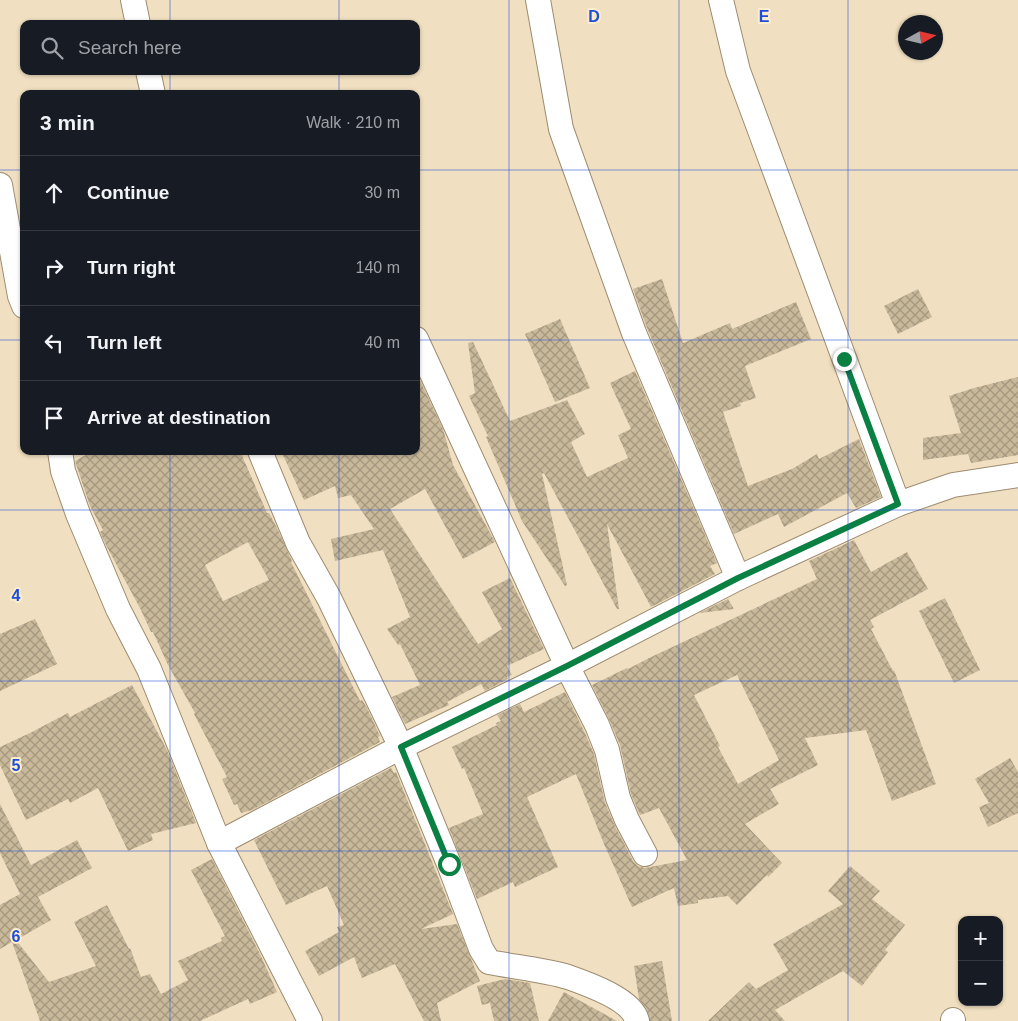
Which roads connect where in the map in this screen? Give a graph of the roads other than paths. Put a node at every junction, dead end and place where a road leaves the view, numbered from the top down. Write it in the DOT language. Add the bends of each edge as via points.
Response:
graph roads {
  1 [pos="133,0"];
  2 [pos="538,0"];
  3 [pos="721,0"];
  4 [pos="137,20"];
  5 [pos="149,75"];
  6 [pos="152,90"];
  7 [pos="0,185"];
  8 [pos="20,296"];
  9 [pos="420,348"];
  10 [pos="61,455"];
  11 [pos="262,455"];
  12 [pos="1018,475"];
  13 [pos="898,504"];
  14 [pos="738,578"];
  15 [pos="567,666"];
  16 [pos="401,747"];
  17 [pos="218,843"];
  18 [pos="645,854"];
  19 [pos="310,1021"];
  20 [pos="637,1021"];
  1 -- 4 [label="street"];
  2 -- 14 [label="street" via="561,129 634,333"];
  3 -- 13 [label="street" via="738,71"];
  5 -- 6 [label="street"];
  7 -- 8 [label="street"];
  9 -- 15 [label="street"];
  10 -- 17 [label="street" via="78,514 118,610 149,669"];
  11 -- 16 [label="street" via="298,544 329,598"];
  12 -- 13 [label="street" via="954,485"];
  13 -- 14 [label="street"];
  14 -- 15 [label="street"];
  15 -- 16 [label="street"];
  15 -- 18 [label="street" via="597,725 607,750 618,798"];
  16 -- 17 [label="street"];
  16 -- 20 [label="street" via="480,949 489,962 567,977 601,990 626,1004"];
  17 -- 19 [label="street"];
}
